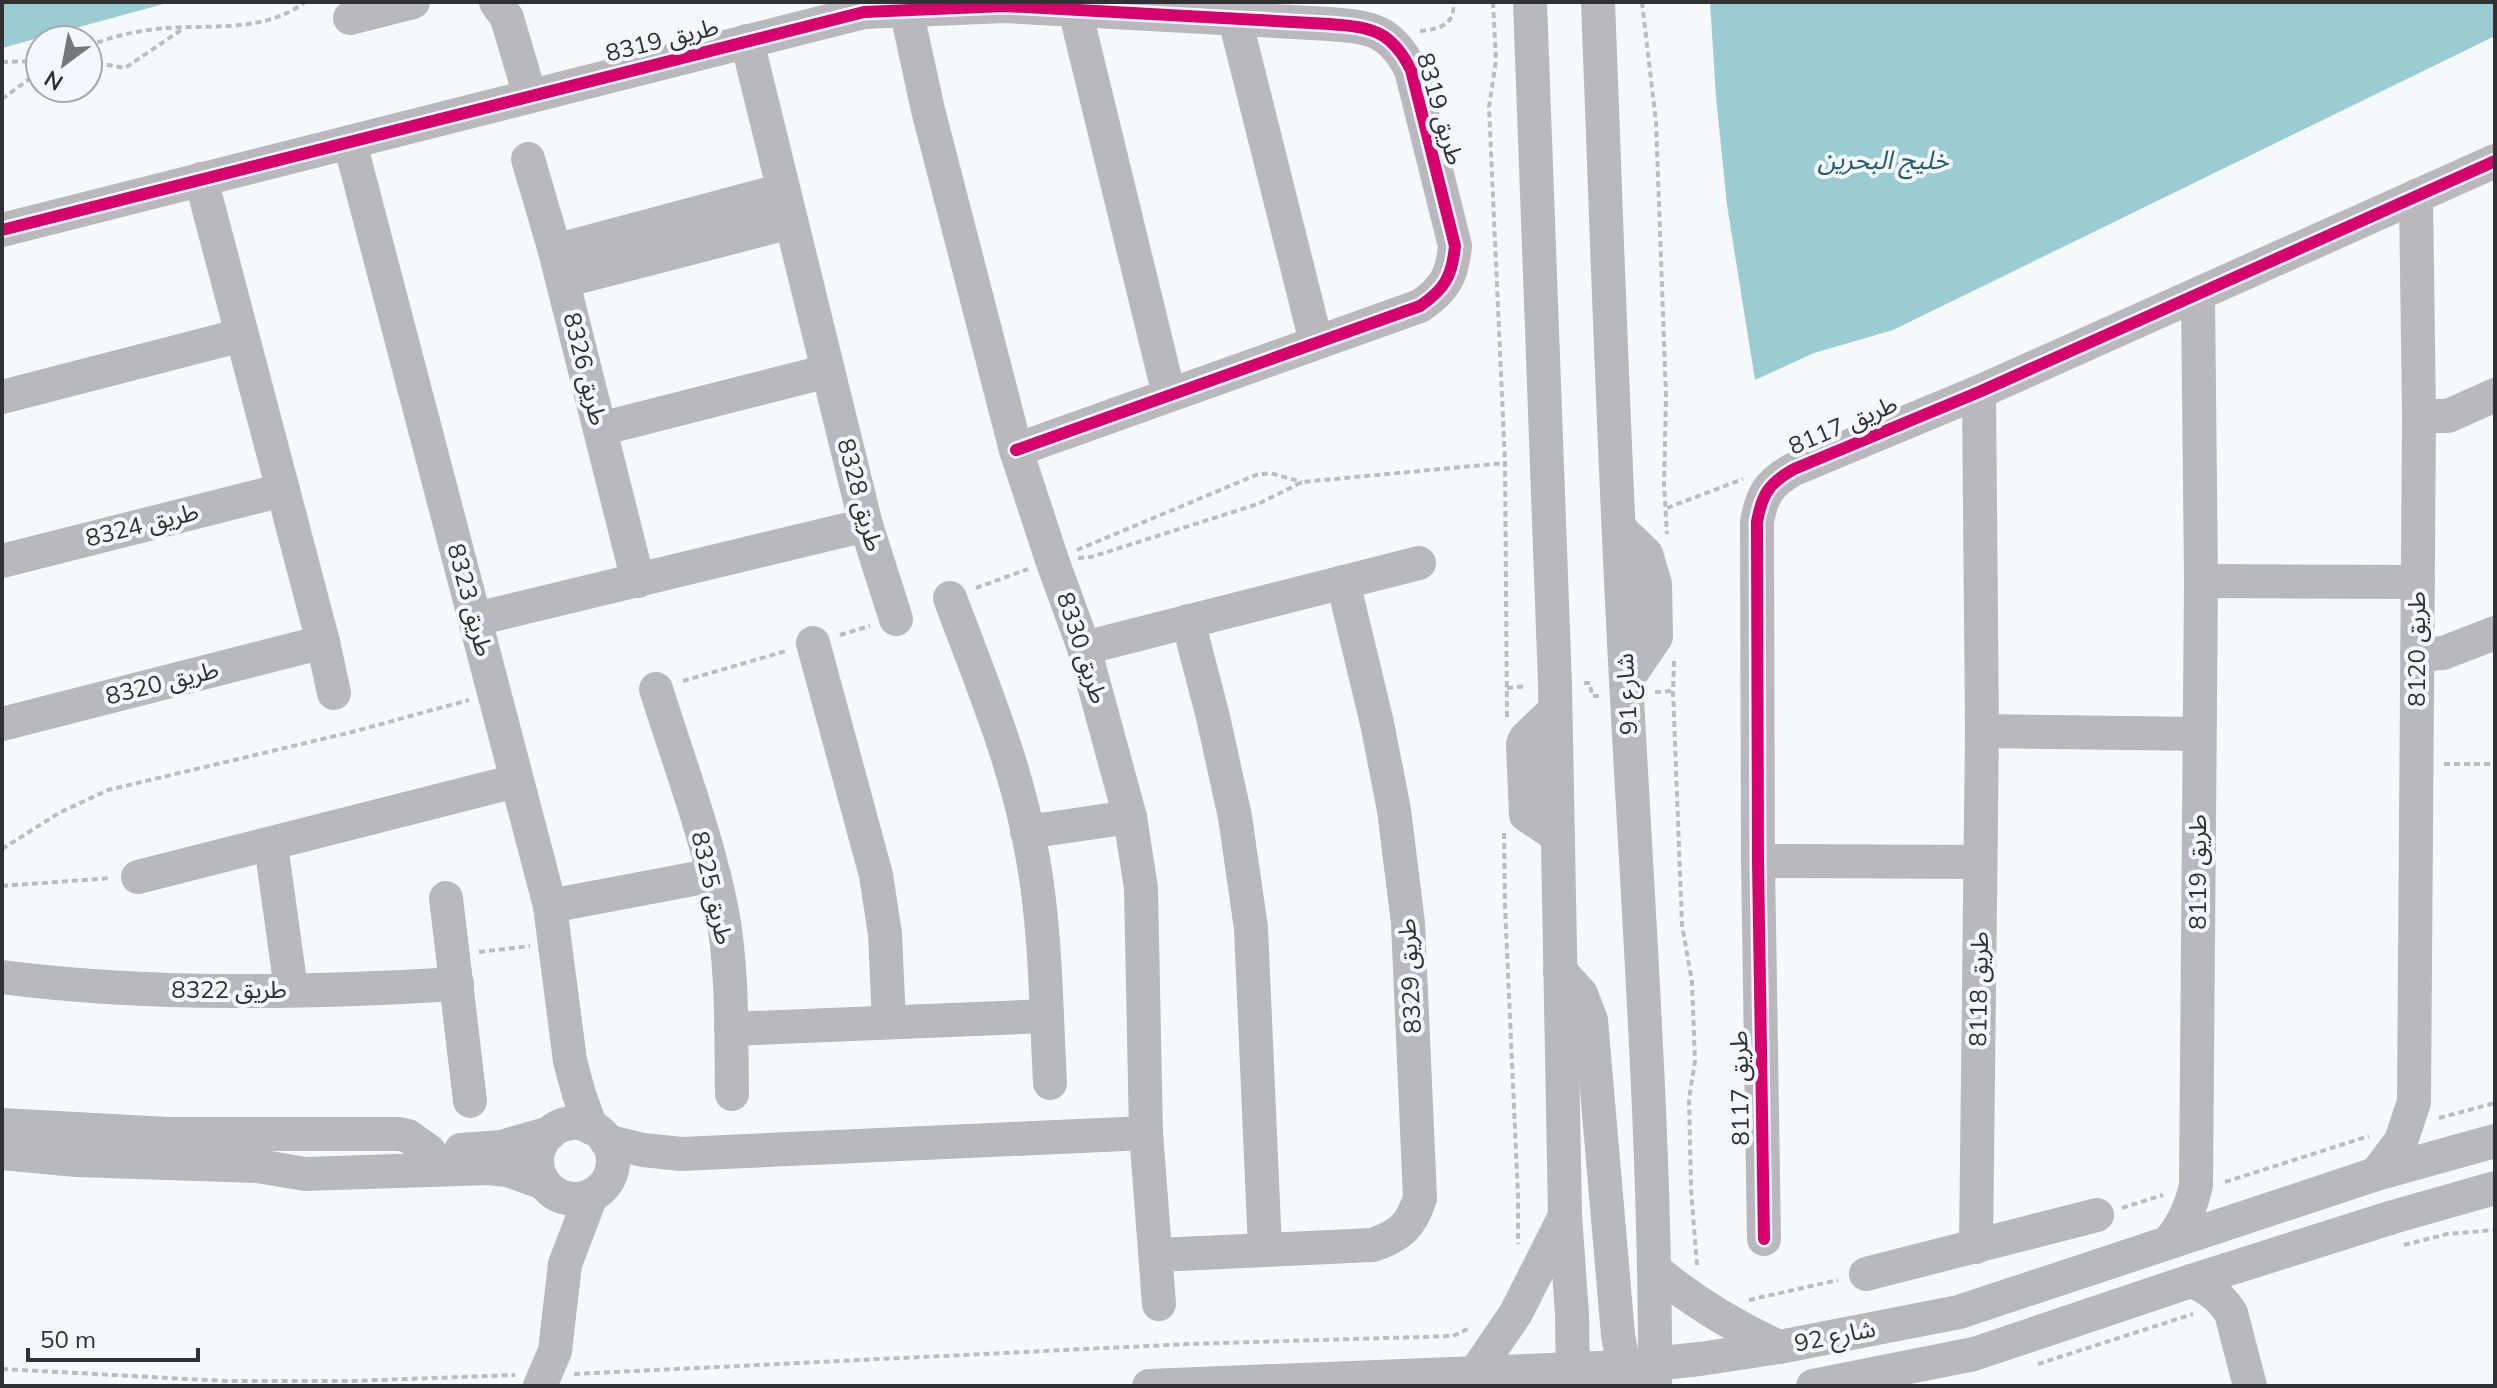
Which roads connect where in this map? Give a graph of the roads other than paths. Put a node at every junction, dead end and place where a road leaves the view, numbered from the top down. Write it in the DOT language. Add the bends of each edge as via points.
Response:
graph roads {
  1 [pos="413,2"];
  2 [pos="496,2"];
  3 [pos="1530,2"];
  4 [pos="1598,2"];
  5 [pos="906,9"];
  6 [pos="1075,10"];
  7 [pos="350,18"];
  8 [pos="1235,19"];
  9 [pos="747,41"];
  10 [pos="530,96"];
  11 [pos="350,143"];
  12 [pos="528,159"];
  13 [pos="2495,161"];
  14 [pos="201,179"];
  15 [pos="2416,196"];
  16 [pos="787,206"];
  17 [pos="2,230"];
  18 [pos="559,266"];
  19 [pos="2198,295"];
  20 [pos="242,335"];
  21 [pos="1316,342"];
  22 [pos="828,371"];
  23 [pos="1979,392"];
  24 [pos="1169,395"];
  25 [pos="2495,395"];
  26 [pos="2,397"];
  27 [pos="2419,416"];
  28 [pos="600,429"];
  29 [pos="1016,450"];
  30 [pos="283,490"];
  31 [pos="866,525"];
  32 [pos="2,561"];
  33 [pos="1419,563"];
  34 [pos="638,581"];
  35 [pos="2201,581"];
  36 [pos="1343,582"];
  37 [pos="2418,582"];
  38 [pos="950,598"];
  39 [pos="476,619"];
  40 [pos="896,619"];
  41 [pos="1188,621"];
  42 [pos="2495,633"];
  43 [pos="323,642"];
  44 [pos="813,643"];
  45 [pos="1084,648"];
  46 [pos="2417,655"];
  47 [pos="656,689"];
  48 [pos="334,693"];
  49 [pos="2,724"];
  50 [pos="1982,731"];
  51 [pos="2199,734"];
  52 [pos="516,781"];
  53 [pos="1130,817"];
  54 [pos="1027,832"];
  55 [pos="271,845"];
  56 [pos="1758,861"];
  57 [pos="1980,862"];
  58 [pos="714,875"];
  59 [pos="138,877"];
  60 [pos="446,898"];
  61 [pos="550,906"];
  62 [pos="455,970"];
  63 [pos="1560,971"];
  64 [pos="2,977"];
  65 [pos="291,989"];
  66 [pos="1046,1016"];
  67 [pos="889,1022"];
  68 [pos="731,1029"];
  69 [pos="570,1061"];
  70 [pos="1050,1083"];
  71 [pos="732,1094"];
  72 [pos="470,1101"];
  73 [pos="2415,1116"];
  74 [pos="2,1125"];
  75 [pos="551,1132"];
  76 [pos="1146,1133"];
  77 [pos="599,1134"];
  78 [pos="2495,1141"];
  79 [pos="429,1151"];
  80 [pos="2,1153"];
  81 [pos="681,1154"];
  82 [pos="2423,1161"];
  83 [pos="258,1166"];
  84 [pos="2376,1174"];
  85 [pos="2201,1178"];
  86 [pos="547,1186"];
  87 [pos="2495,1188"];
  88 [pos="599,1189"];
  89 [pos="1565,1215"];
  90 [pos="2097,1215"];
  91 [pos="2248,1216"];
  92 [pos="1764,1239"];
  93 [pos="2169,1242"];
  94 [pos="1976,1247"];
  95 [pos="1265,1249"];
  96 [pos="2293,1249"];
  97 [pos="1157,1255"];
  98 [pos="2247,1263"];
  99 [pos="565,1264"];
  100 [pos="1654,1269"];
  101 [pos="1866,1274"];
  102 [pos="2191,1281"];
  103 [pos="1159,1304"];
  104 [pos="2230,1314"];
  105 [pos="1779,1347"];
  106 [pos="1475,1373"];
  107 [pos="555,1374"];
  108 [pos="1641,1376"];
  109 [pos="1572,1378"];
  110 [pos="1149,1386"];
  111 [pos="1813,1386"];
  112 [pos="2250,1386"];
  1 -- 7 [label="street"];
  2 -- 10 [label="street" via="507,18"];
  3 -- 63 [label="street"];
  4 -- 100 [label="street, شارع 91"];
  5 -- 6 [label="street, طريق 8319"];
  5 -- 9 [label="street, طريق 8319" via="864,12"];
  5 -- 29 [label="street, طريق 8330"];
  6 -- 8 [label="street, طريق 8319"];
  6 -- 24 [label="street"];
  8 -- 21 [label="street"];
  8 -- 21 [label="street, طريق 8319" via="1363,26 1401,49 1411,70 1455,246 1453,266 1446,283 1420,306"];
  9 -- 10 [label="street, طريق 8319"];
  9 -- 16 [label="street, طريق 8328"];
  10 -- 11 [label="street, طريق 8319"];
  11 -- 14 [label="street, طريق 8319"];
  11 -- 39 [label="street, طريق 8323"];
  12 -- 18 [label="street, طريق 8326"];
  13 -- 15 [label="street, طريق 8117"];
  14 -- 17 [label="street, طريق 8319"];
  14 -- 20 [label="street"];
  15 -- 19 [label="street, طريق 8117"];
  15 -- 27 [label="street, طريق 8120"];
  16 -- 18 [label="street"];
  16 -- 22 [label="street, طريق 8328"];
  18 -- 28 [label="street, طريق 8326"];
  19 -- 23 [label="street, طريق 8117"];
  19 -- 35 [label="street, طريق 8119"];
  20 -- 26 [label="street"];
  20 -- 30 [label="street"];
  21 -- 24 [label="street, طريق 8319"];
  22 -- 28 [label="street"];
  22 -- 31 [label="street, طريق 8328"];
  23 -- 50 [label="street, طريق 8118"];
  23 -- 56 [label="street, طريق 8117" via="1794,469 1766,491 1757,522"];
  24 -- 29 [label="street, طريق 8319"];
  25 -- 27 [label="street" via="2448,416"];
  27 -- 37 [label="street, طريق 8120"];
  28 -- 34 [label="street, طريق 8326"];
  29 -- 45 [label="street, طريق 8330"];
  30 -- 32 [label="street, طريق 8324"];
  30 -- 43 [label="street"];
  31 -- 34 [label="street"];
  31 -- 40 [label="street, طريق 8328"];
  33 -- 36 [label="street"];
  34 -- 39 [label="street"];
  35 -- 37 [label="street"];
  35 -- 51 [label="street, طريق 8119"];
  36 -- 41 [label="street"];
  36 -- 95 [label="street, طريق 8329" via="1396,825 1408,923 1420,1198 1405,1227 1373,1245"];
  37 -- 46 [label="street, طريق 8120"];
  38 -- 54 [label="street" via="1012,767"];
  39 -- 52 [label="street, طريق 8323"];
  41 -- 45 [label="street"];
  41 -- 95 [label="street" via="1235,817 1251,928"];
  42 -- 46 [label="street" via="2443,653"];
  43 -- 48 [label="street"];
  43 -- 49 [label="street, طريق 8320"];
  44 -- 67 [label="street" via="876,875"];
  45 -- 53 [label="street, طريق 8330"];
  46 -- 73 [label="street, طريق 8120"];
  47 -- 58 [label="street, طريق 8325"];
  50 -- 51 [label="street"];
  50 -- 57 [label="street, طريق 8118"];
  51 -- 85 [label="street, طريق 8119"];
  52 -- 55 [label="street"];
  52 -- 61 [label="street, طريق 8323"];
  53 -- 54 [label="street"];
  53 -- 76 [label="street, طريق 8330" via="1141,888"];
  54 -- 66 [label="street" via="1041,926"];
  55 -- 59 [label="street"];
  55 -- 65 [label="street"];
  56 -- 57 [label="street"];
  56 -- 92 [label="street, طريق 8117"];
  57 -- 94 [label="street, طريق 8118"];
  58 -- 61 [label="street"];
  58 -- 68 [label="street, طريق 8325" via="728,954"];
  60 -- 62 [label="street"];
  61 -- 69 [label="street, طريق 8323"];
  62 -- 65 [label="street, طريق 8322" via="383,989"];
  62 -- 72 [label="street"];
  63 -- 89 [label="street"];
  63 -- 108 [label="street" via="1581,994 1591,1020 1618,1335"];
  64 -- 65 [label="street, طريق 8322" via="179,991"];
  66 -- 67 [label="street"];
  66 -- 70 [label="street"];
  67 -- 68 [label="street"];
  68 -- 71 [label="street, طريق 8325"];
  69 -- 75 [label="street, طريق 8323"];
  69 -- 77 [label="street, طريق 8323"];
  73 -- 82 [label="street, طريق 8120" via="2425,1144"];
  73 -- 84 [label="street, طريق 8120"];
  74 -- 79 [label="street" via="168,1134 399,1134"];
  75 -- 77 [label="street" via="576,1124"];
  75 -- 79 [label="street" via="501,1147"];
  75 -- 86 [label="street" via="537,1162"];
  76 -- 81 [label="street"];
  76 -- 97 [label="street, طريق 8330"];
  77 -- 81 [label="street" via="643,1150"];
  77 -- 88 [label="street" via="613,1161"];
  78 -- 82 [label="street, شارع 92"];
  79 -- 83 [label="street" via="306,1156"];
  80 -- 83 [label="street"];
  81 -- 88 [label="street" via="643,1164"];
  82 -- 84 [label="street, شارع 92"];
  82 -- 96 [label="street" via="2400,1191 2303,1228"];
  83 -- 86 [label="street" via="305,1174 489,1168"];
  84 -- 91 [label="street, شارع 92"];
  85 -- 91 [label="street"];
  85 -- 93 [label="street, طريق 8119" via="2182,1225"];
  86 -- 88 [label="street" via="570,1199"];
  86 -- 99 [label="street" via="558,1214"];
  87 -- 96 [label="street, شارع 92"];
  88 -- 99 [label="street"];
  89 -- 106 [label="street" via="1521,1304"];
  89 -- 109 [label="street"];
  90 -- 94 [label="street"];
  91 -- 93 [label="street, شارع 92"];
  93 -- 105 [label="street, شارع 92" via="1959,1312"];
  94 -- 101 [label="street"];
  95 -- 97 [label="street, طريق 8329"];
  96 -- 98 [label="street, شارع 92"];
  97 -- 103 [label="street, طريق 8330"];
  98 -- 102 [label="street, شارع 92"];
  98 -- 104 [label="street"];
  99 -- 107 [label="street"];
  100 -- 105 [label="street" via="1711,1313"];
  100 -- 108 [label="street, شارع 91"];
  102 -- 104 [label="street" via="2210,1289"];
  102 -- 111 [label="street, شارع 92" via="1974,1354"];
  104 -- 112 [label="street"];
  105 -- 108 [label="street, شارع 92"];
  106 -- 109 [label="street, شارع 92"];
  106 -- 110 [label="street, شارع 92"];
  108 -- 109 [label="street, شارع 92"];
}
